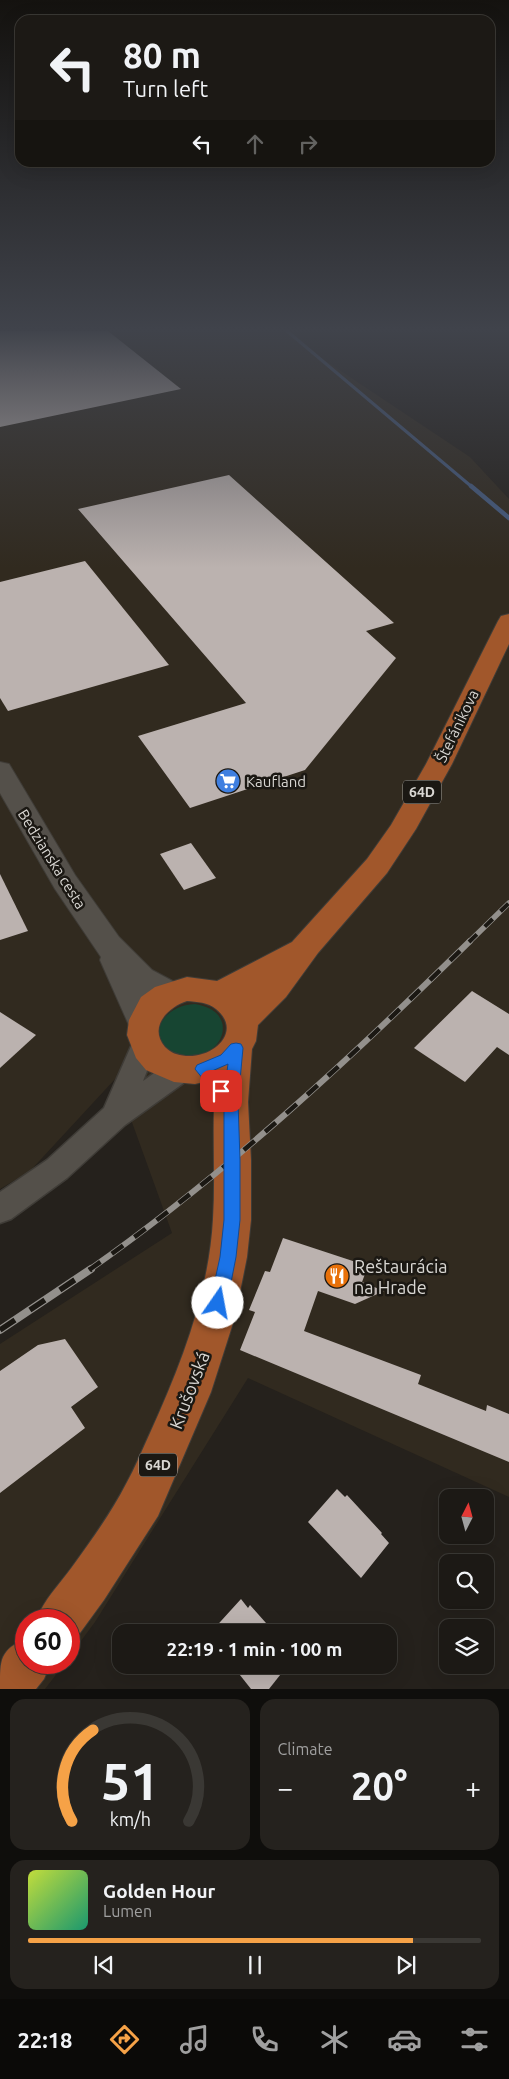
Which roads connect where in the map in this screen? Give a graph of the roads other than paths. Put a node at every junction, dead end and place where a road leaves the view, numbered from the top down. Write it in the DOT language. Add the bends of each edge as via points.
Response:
graph roads {
  1 [pos="509,621"];
  2 [pos="0,770"];
  3 [pos="108,945"];
  4 [pos="307,946"];
  5 [pos="169,994"];
  6 [pos="219,994"];
  7 [pos="144,1034"];
  8 [pos="239,1034"];
  9 [pos="192,1069"];
  10 [pos="231,1102"];
  11 [pos="116,1116"];
  12 [pos="0,1209"];
  13 [pos="69,1609"];
  14 [pos="17,1674"];
  15 [pos="5,1689"];
  1 -- 4 [label="main road, Štefánikova / 64D" via="439,764 402,829 377,866"];
  2 -- 3 [label="street, Bedzianska cesta" via="65,882"];
  3 -- 5 [label="street, Bedzianska cesta" via="141,978"];
  3 -- 7 [label="street, Bedzianska cesta"];
  4 -- 6 [label="main road, 64D"];
  4 -- 8 [label="main road, 64D"];
  5 -- 6 [label="main road" via="194,989"];
  5 -- 7 [label="main road" via="154,1004"];
  6 -- 8 [label="main road" via="231,1002"];
  7 -- 9 [label="main road" via="156,1059 168,1066"];
  7 -- 11 [label="street"];
  8 -- 9 [label="main road, 64D" via="225,1059"];
  8 -- 10 [label="main road, Krušovská / 64D"];
  9 -- 10 [label="main road"];
  9 -- 11 [label="street"];
  10 -- 13 [label="main road, Krušovská / 64D" via="232,1220 222,1288 208,1340 183,1408 142,1500"];
  11 -- 12 [label="street" via="57,1169"];
  14 -- 15 [label="main road"];
}
